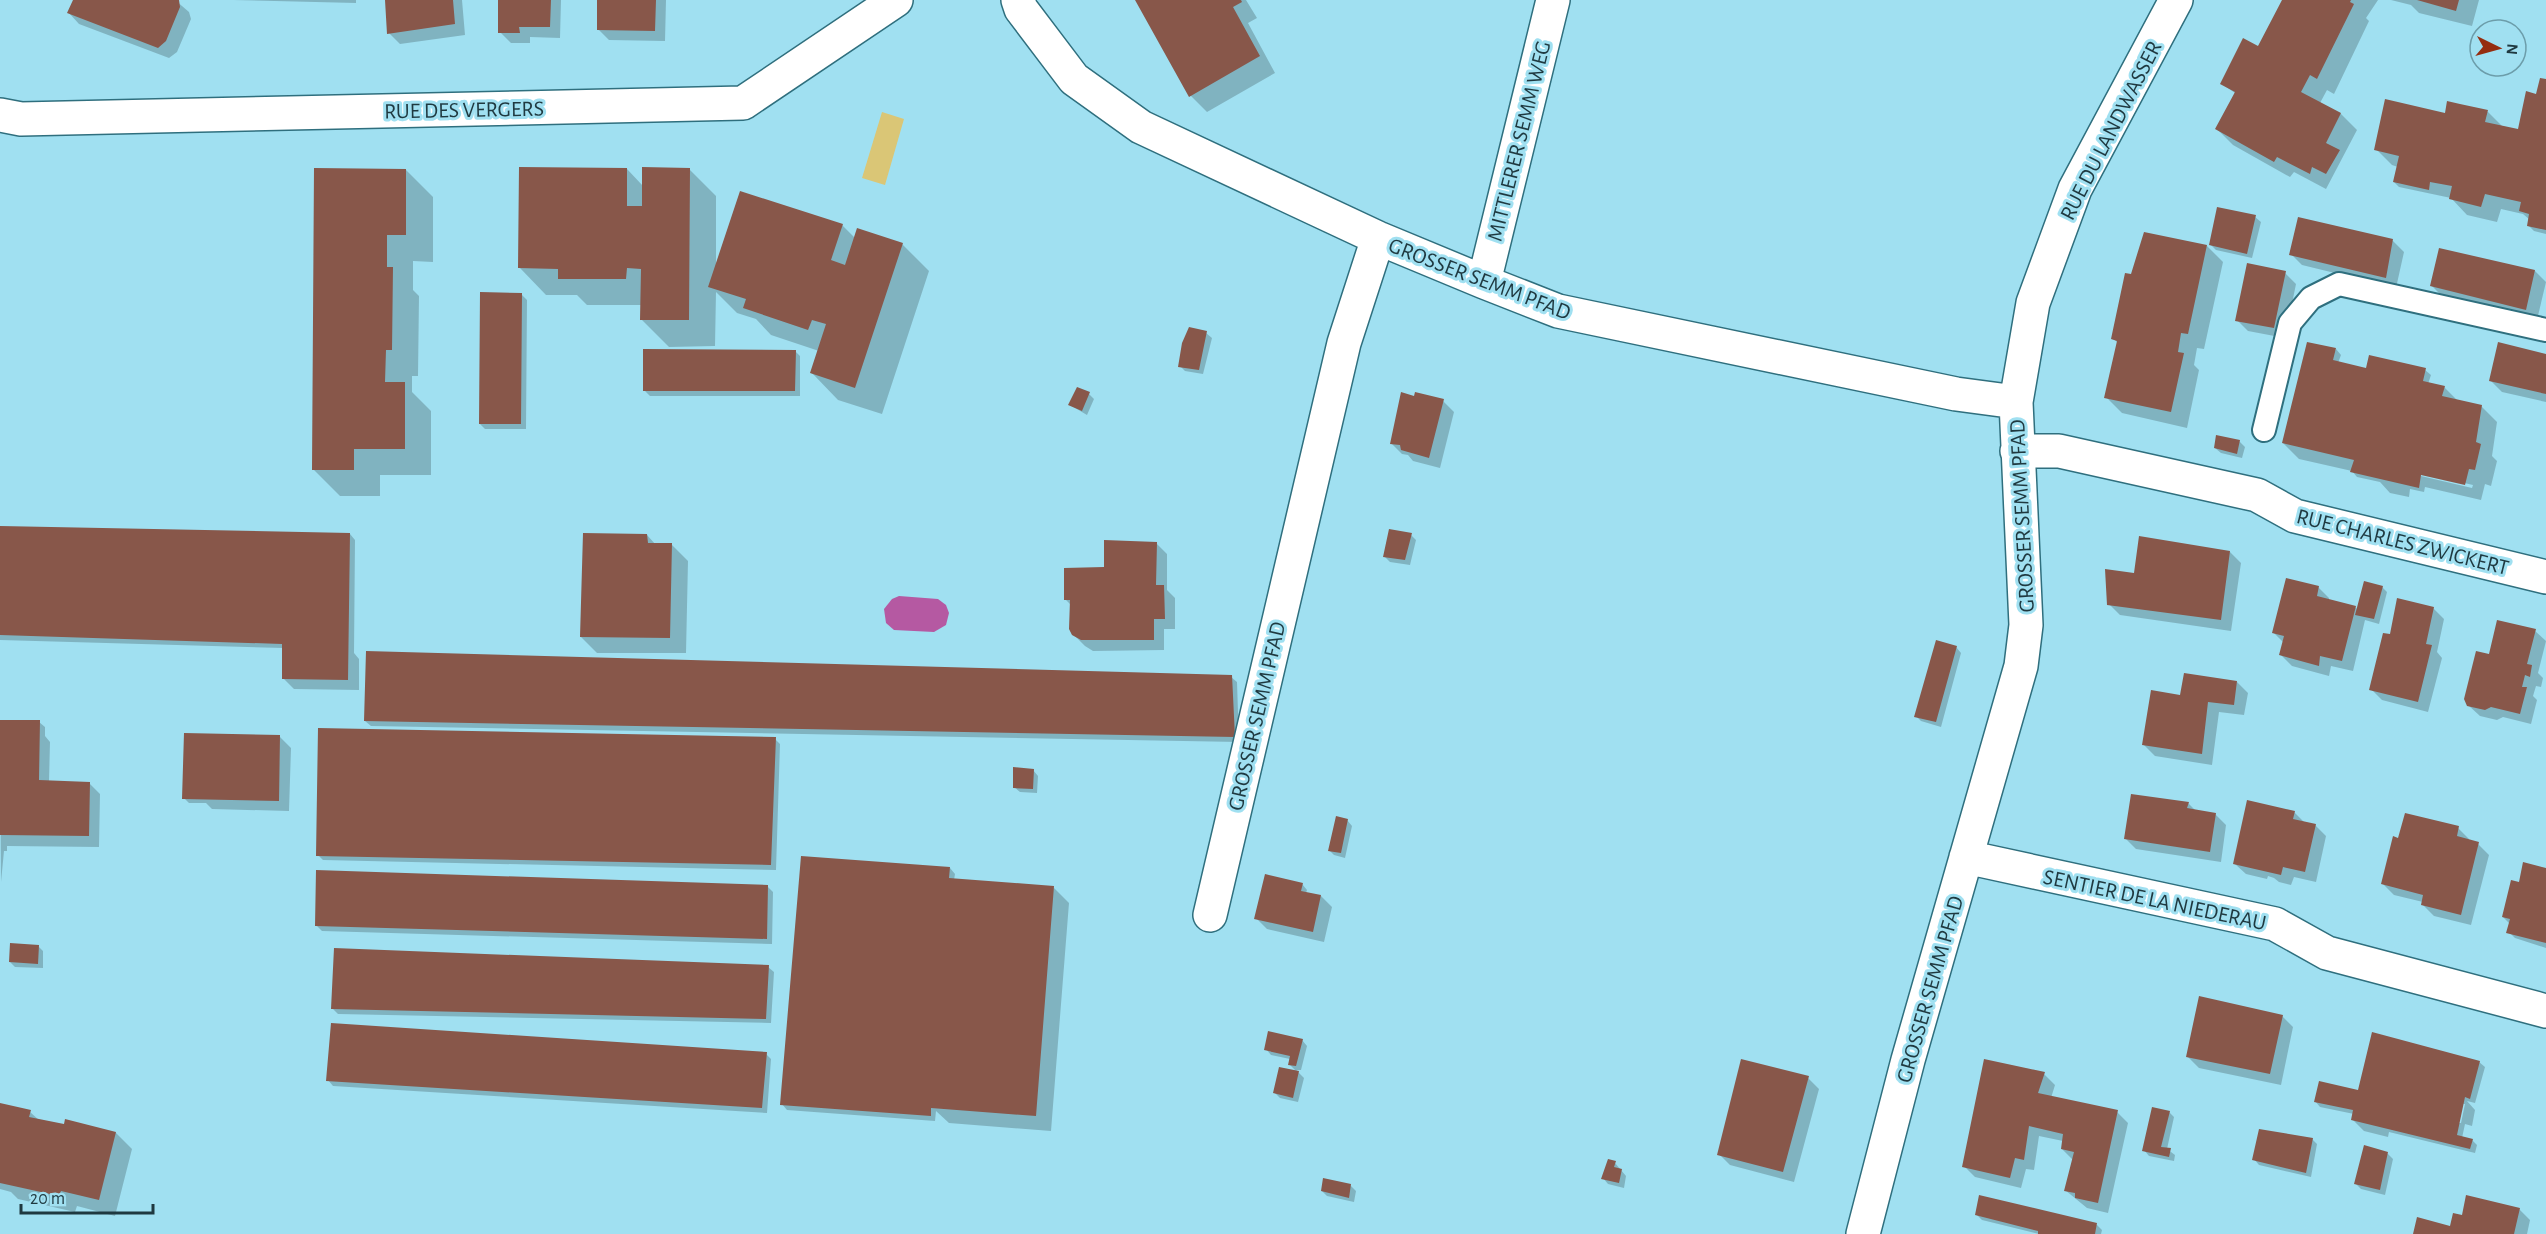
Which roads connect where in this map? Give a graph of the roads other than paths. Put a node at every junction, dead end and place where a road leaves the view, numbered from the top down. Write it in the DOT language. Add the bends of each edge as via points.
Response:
graph roads {
  1 [pos="897,0"];
  2 [pos="1018,0"];
  3 [pos="1553,0"];
  4 [pos="2176,0"];
  5 [pos="0,115"];
  6 [pos="1378,238"];
  7 [pos="1484,282"];
  8 [pos="2546,330"];
  9 [pos="2016,402"];
  10 [pos="2264,430"];
  11 [pos="2017,451"];
  12 [pos="2546,577"];
  13 [pos="1966,857"];
  14 [pos="1210,915"];
  15 [pos="2546,1011"];
  16 [pos="1863,1234"];
  1 -- 5 [label="street, RUE DES VERGERS" via="743,103 33,119"];
  2 -- 6 [label="street, GROSSER SEMM PFAD" via="1074,79 1140,127"];
  3 -- 7 [label="street, MITTLERER SEMM WEG"];
  4 -- 9 [label="street, RUE DU LANDWASSER" via="2075,189 2032,303"];
  6 -- 7 [label="street, GROSSER SEMM PFAD"];
  6 -- 14 [label="street, GROSSER SEMM PFAD" via="1344,343"];
  7 -- 9 [label="street, GROSSER SEMM PFAD" via="1558,311 1956,394"];
  8 -- 10 [label="lane" via="2339,284 2311,297 2290,323"];
  9 -- 11 [label="street, GROSSER SEMM PFAD"];
  11 -- 12 [label="street, RUE CHARLES ZWICKERT" via="2059,451 2257,495 2295,516"];
  11 -- 13 [label="street, GROSSER SEMM PFAD" via="2026,625 2021,666"];
  13 -- 15 [label="street, SENTIER DE LA NIEDERAU" via="2275,924 2327,953"];
  13 -- 16 [label="street, GROSSER SEMM PFAD"];
}
